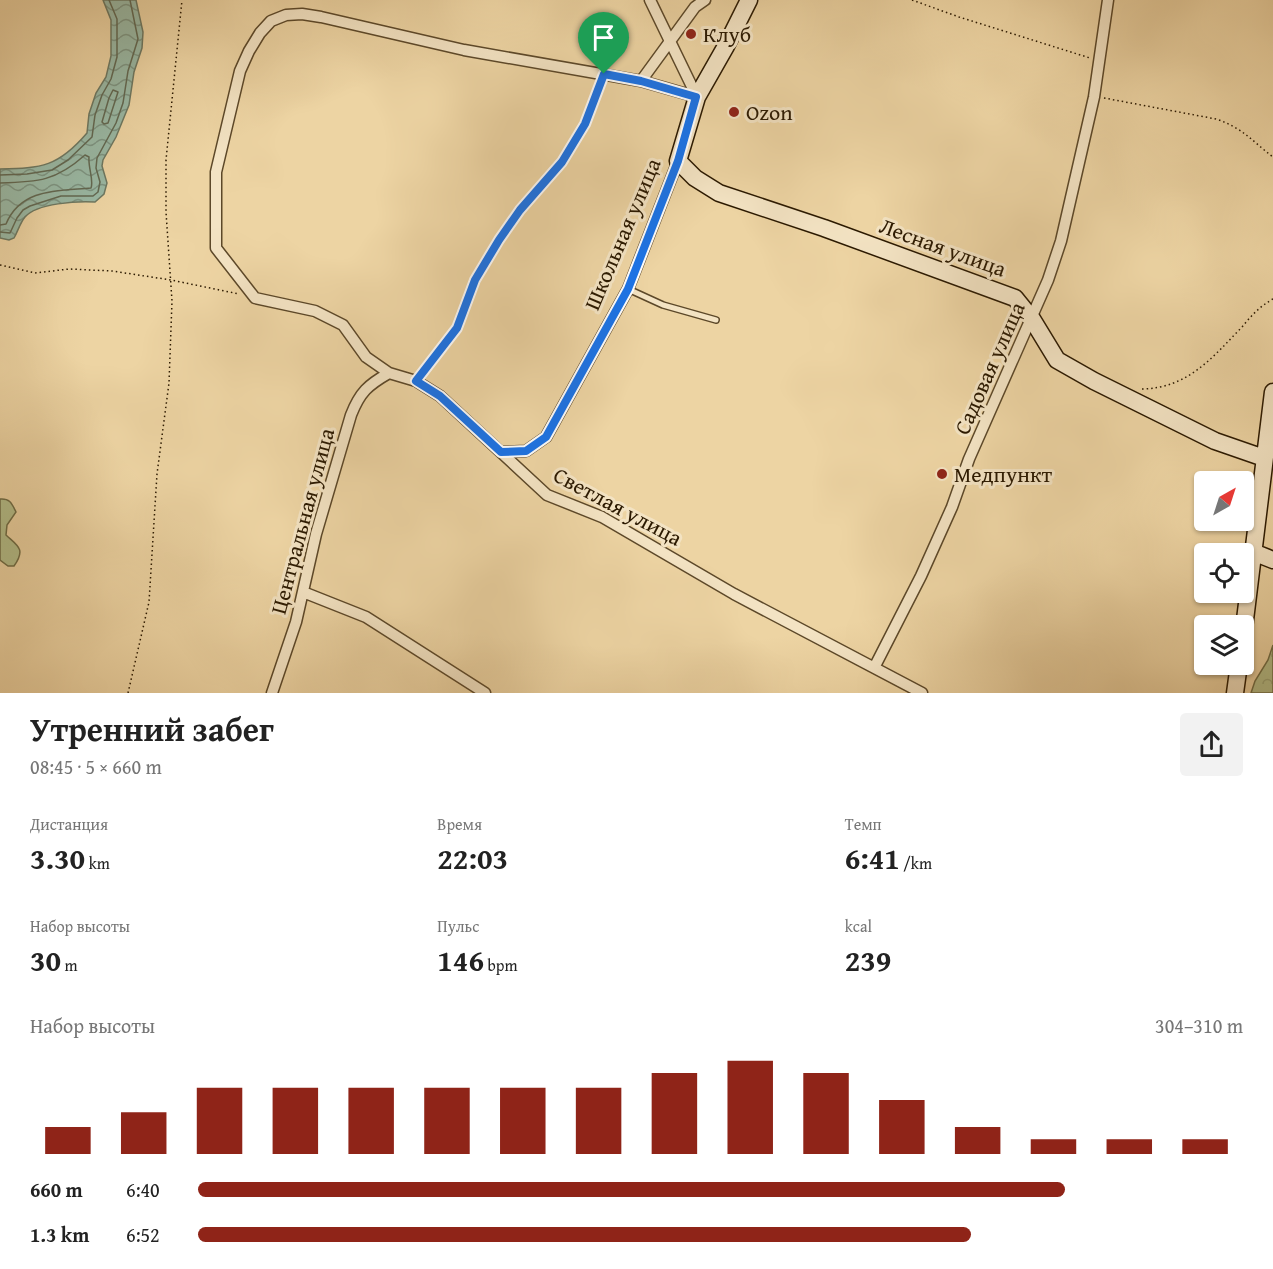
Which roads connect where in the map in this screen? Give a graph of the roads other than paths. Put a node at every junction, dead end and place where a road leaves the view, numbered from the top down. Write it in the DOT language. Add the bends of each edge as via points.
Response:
graph roads {
  1 [pos="650,0"];
  2 [pos="705,0"];
  3 [pos="749,0"];
  4 [pos="1108,0"];
  5 [pos="669,40"];
  6 [pos="641,81"];
  7 [pos="696,97"];
  8 [pos="678,161"];
  9 [pos="628,289"];
  10 [pos="1032,319"];
  11 [pos="716,320"];
  12 [pos="388,373"];
  13 [pos="1273,392"];
  14 [pos="501,452"];
  15 [pos="1264,458"];
  16 [pos="1254,543"];
  17 [pos="1254,552"];
  18 [pos="1273,560"];
  19 [pos="303,592"];
  20 [pos="875,666"];
  21 [pos="1237,675"];
  22 [pos="272,693"];
  23 [pos="485,693"];
  24 [pos="922,693"];
  25 [pos="1235,693"];
  1 -- 5 [label="street"];
  2 -- 5 [label="street"];
  3 -- 7 [label="street, Школьная улица"];
  4 -- 10 [label="street, Садовая улица" via="1094,97 1061,242"];
  5 -- 6 [label="street"];
  5 -- 7 [label="street"];
  6 -- 7 [label="street"];
  6 -- 12 [label="street, Светлая улица" via="464,50 321,17 286,15 271,21 254,42 240,71 216,172 216,248 255,298 315,311 342,325 366,357"];
  7 -- 8 [label="street, Школьная улица"];
  8 -- 9 [label="street, Школьная улица"];
  8 -- 10 [label="street, Лесная улица" via="719,193 1015,298"];
  9 -- 11 [label="lane" via="670,307"];
  9 -- 14 [label="street, Школьная улица" via="546,437 526,451"];
  10 -- 15 [label="street, Лесная улица" via="1057,360 1215,441"];
  10 -- 20 [label="street, Садовая улица" via="921,576"];
  12 -- 14 [label="street, Светлая улица" via="416,381 440,396"];
  12 -- 19 [label="street, Центральная улица" via="358,398 315,534"];
  13 -- 15 [label="street"];
  14 -- 20 [label="street, Светлая улица" via="547,495 602,517 734,594"];
  15 -- 16 [label="street"];
  17 -- 18 [label="street"];
  19 -- 22 [label="street, Центральная улица"];
  19 -- 23 [label="street" via="366,617"];
  20 -- 24 [label="street, Светлая улица"];
  21 -- 25 [label="street"];
}
